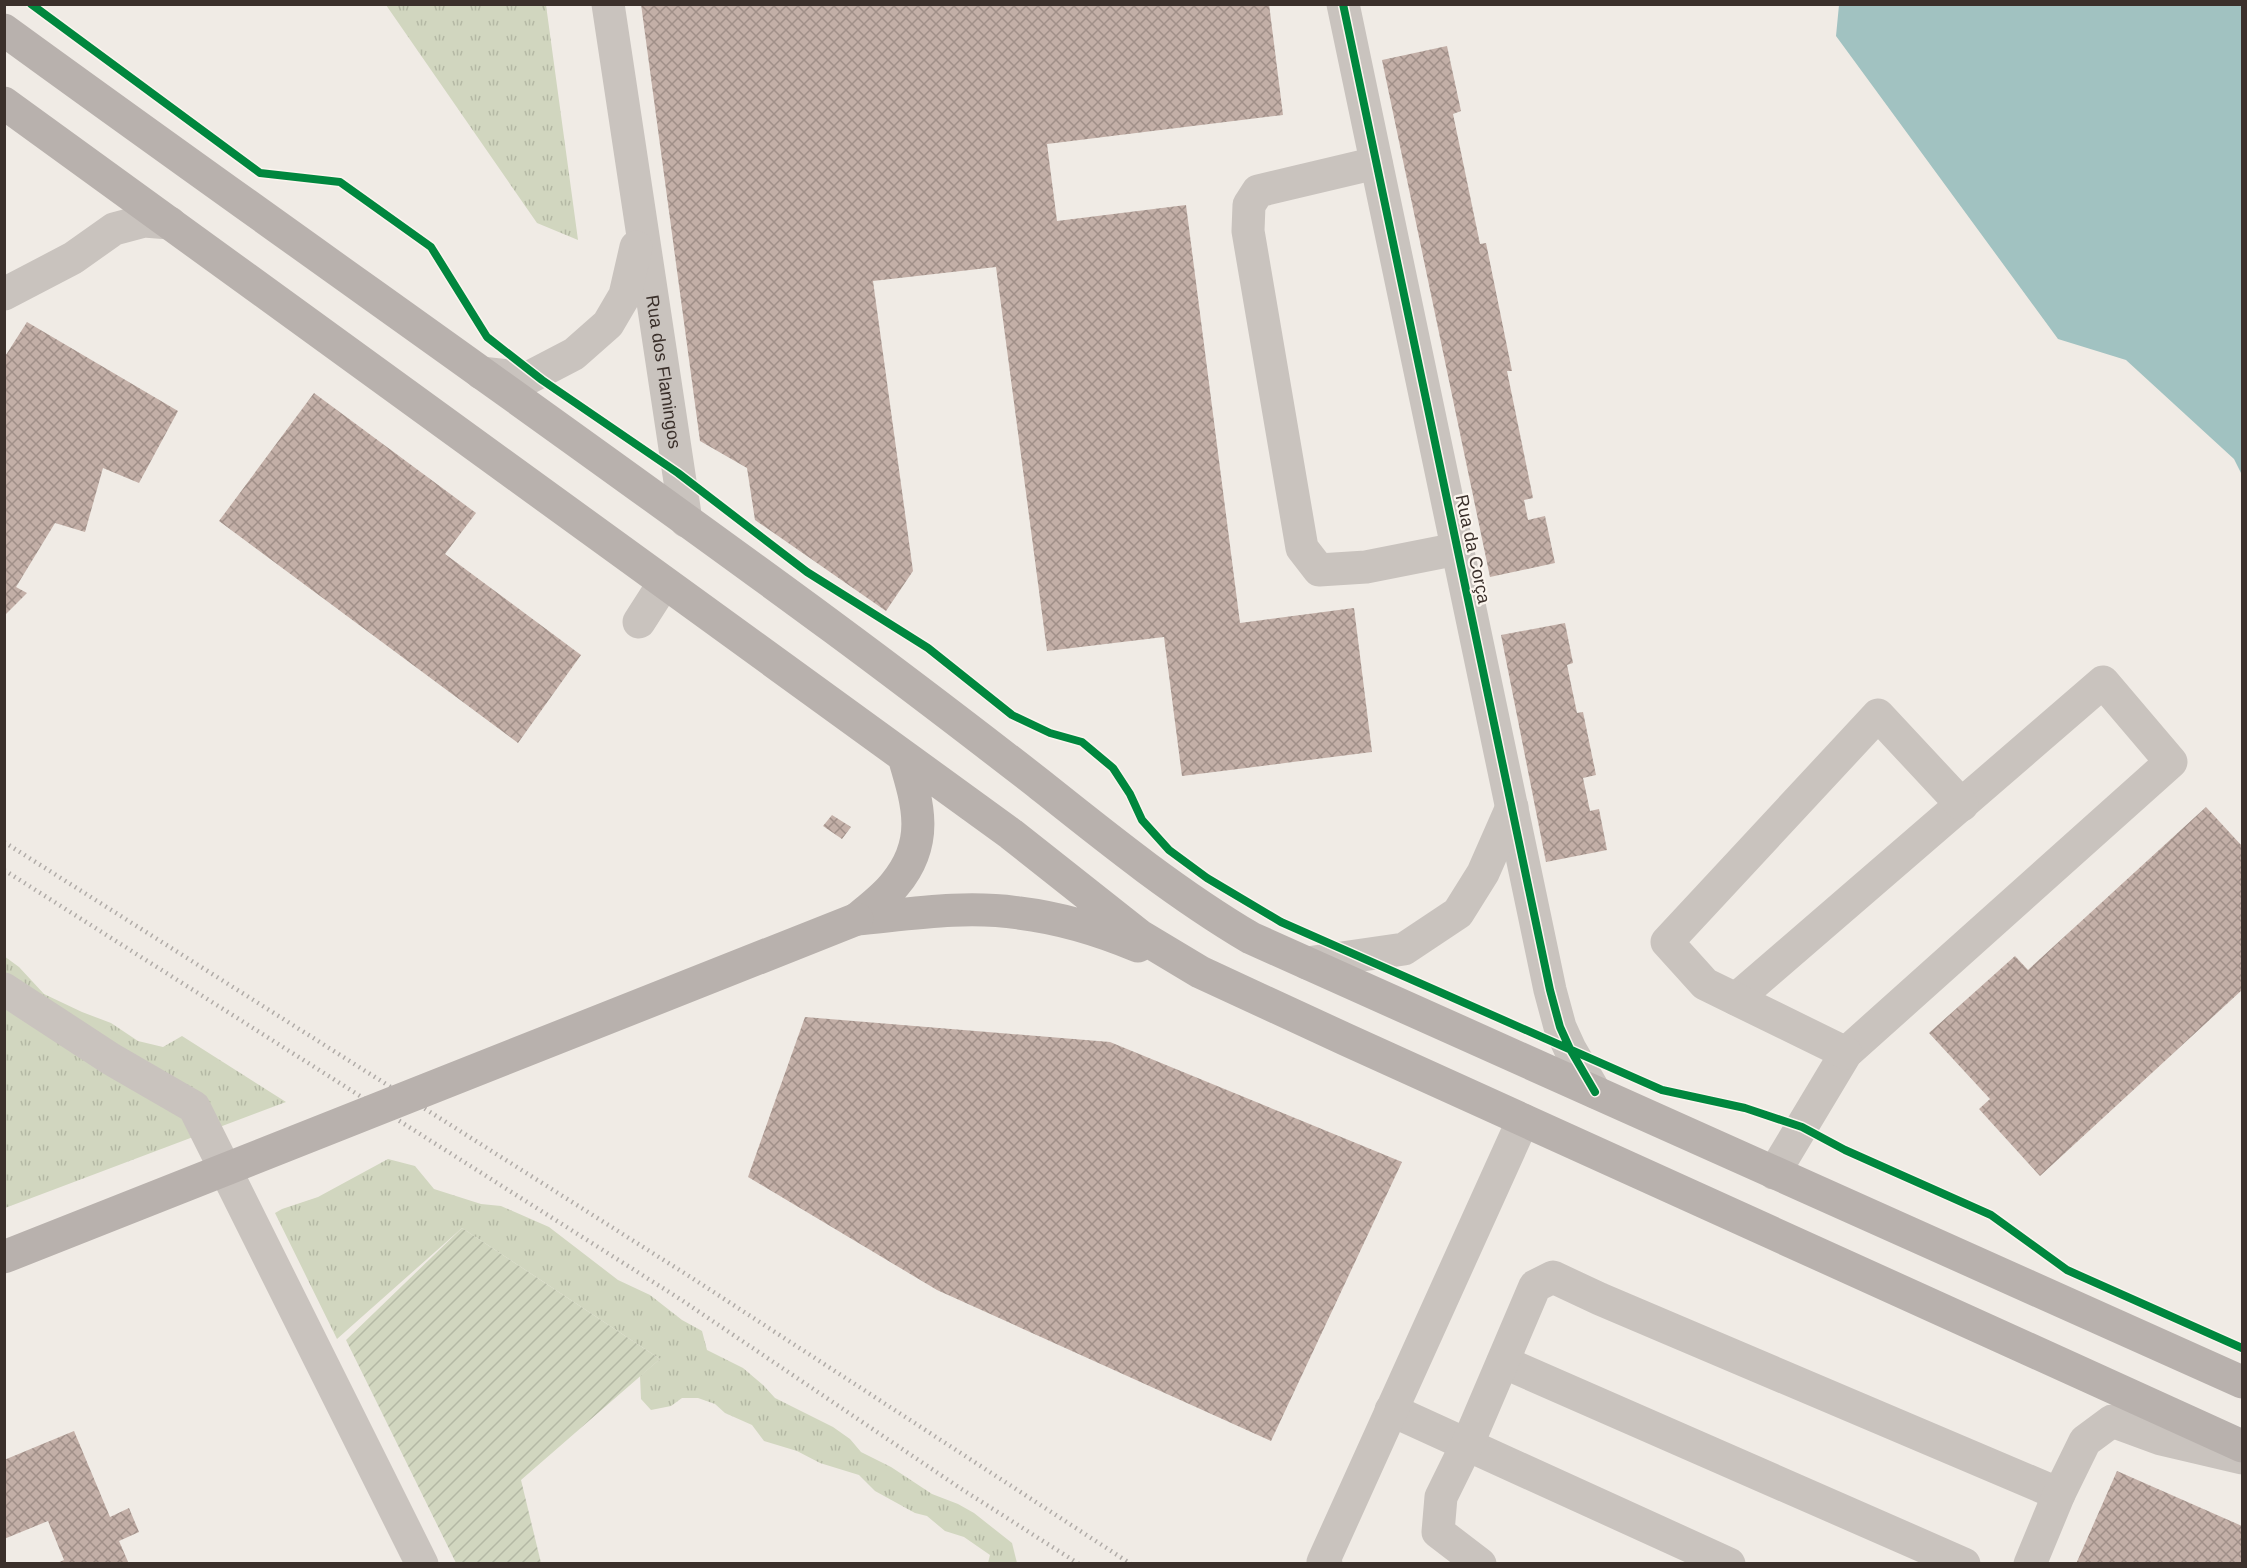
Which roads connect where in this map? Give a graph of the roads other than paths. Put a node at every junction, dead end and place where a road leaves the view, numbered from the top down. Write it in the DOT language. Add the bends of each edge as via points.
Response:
graph roads {
  1 [pos="608,4"];
  2 [pos="1343,4"];
  3 [pos="4,30"];
  4 [pos="4,103"];
  5 [pos="4,124"];
  6 [pos="76,155"];
  7 [pos="1376,164"];
  8 [pos="105,176"];
  9 [pos="170,224"];
  10 [pos="640,224"];
  11 [pos="114,229"];
  12 [pos="4,294"];
  13 [pos="481,373"];
  14 [pos="686,521"];
  15 [pos="1457,549"];
  16 [pos="664,583"];
  17 [pos="639,622"];
  18 [pos="904,757"];
  19 [pos="1962,805"];
  20 [pos="1512,807"];
  21 [pos="857,919"];
  22 [pos="1307,963"];
  23 [pos="1200,972"];
  24 [pos="4,989"];
  25 [pos="1736,999"];
  26 [pos="1846,1053"];
  27 [pos="1595,1092"];
  28 [pos="1523,1120"];
  29 [pos="1774,1173"];
  30 [pos="4,1257"];
  31 [pos="1503,1362"];
  32 [pos="2242,1382"];
  33 [pos="1391,1410"];
  34 [pos="1467,1446"];
  35 [pos="2242,1446"];
  36 [pos="2242,1458"];
  37 [pos="2059,1494"];
  38 [pos="422,1563"];
  39 [pos="1324,1563"];
  40 [pos="1480,1563"];
  41 [pos="1729,1563"];
  42 [pos="1964,1563"];
  43 [pos="2030,1563"];
  1 -- 10 [label="street, Rua dos Flamingos"];
  2 -- 7 [label="street, Rua da Corça"];
  3 -- 13 [label="main road"];
  4 -- 6 [label="main road"];
  5 -- 6 [label="street"];
  6 -- 8 [label="main road"];
  7 -- 15 [label="street, Rua da Corça"];
  7 -- 15 [label="street, Rua da Corça" via="1258,191 1249,205 1248,231 1302,548 1319,570 1366,567"];
  8 -- 9 [label="main road"];
  8 -- 11 [label="street" via="118,203"];
  9 -- 11 [label="street" via="144,221"];
  9 -- 16 [label="main road"];
  10 -- 13 [label="street, Rua dos Flamingos" via="625,295 608,324 574,354 528,378"];
  10 -- 14 [label="street, Rua dos Flamingos"];
  11 -- 12 [label="street" via="73,258"];
  13 -- 14 [label="main road"];
  14 -- 22 [label="main road" via="971,731 1158,877 1251,938"];
  15 -- 20 [label="street, Rua da Corça"];
  16 -- 17 [label="street"];
  16 -- 18 [label="main road"];
  18 -- 21 [label="main road" via="920,827 913,855 896,885"];
  18 -- 23 [label="main road" via="1011,834 1140,936"];
  19 -- 25 [label="street"];
  19 -- 25 [label="street" via="1878,715 1667,942 1705,984"];
  19 -- 26 [label="street" via="2103,682 2171,762"];
  20 -- 22 [label="street" via="1483,873 1458,913 1404,950"];
  20 -- 27 [label="street, Rua da Corça" via="1560,1027"];
  21 -- 23 [label="main road" via="962,910 1017,912 1112,935"];
  21 -- 30 [label="main road, bridge"];
  22 -- 27 [label="main road"];
  23 -- 28 [label="main road"];
  24 -- 38 [label="street" via="111,1059 194,1107"];
  25 -- 26 [label="street"];
  26 -- 29 [label="street"];
  27 -- 29 [label="main road"];
  28 -- 33 [label="street"];
  28 -- 35 [label="main road"];
  29 -- 32 [label="main road"];
  31 -- 34 [label="street"];
  31 -- 37 [label="street" via="1535,1286 1553,1277"];
  31 -- 42 [label="street"];
  33 -- 34 [label="street"];
  33 -- 39 [label="street"];
  34 -- 40 [label="street" via="1441,1497 1438,1532"];
  34 -- 41 [label="street"];
  36 -- 37 [label="street" via="2161,1439 2112,1421 2085,1441"];
  37 -- 43 [label="street"];
}
